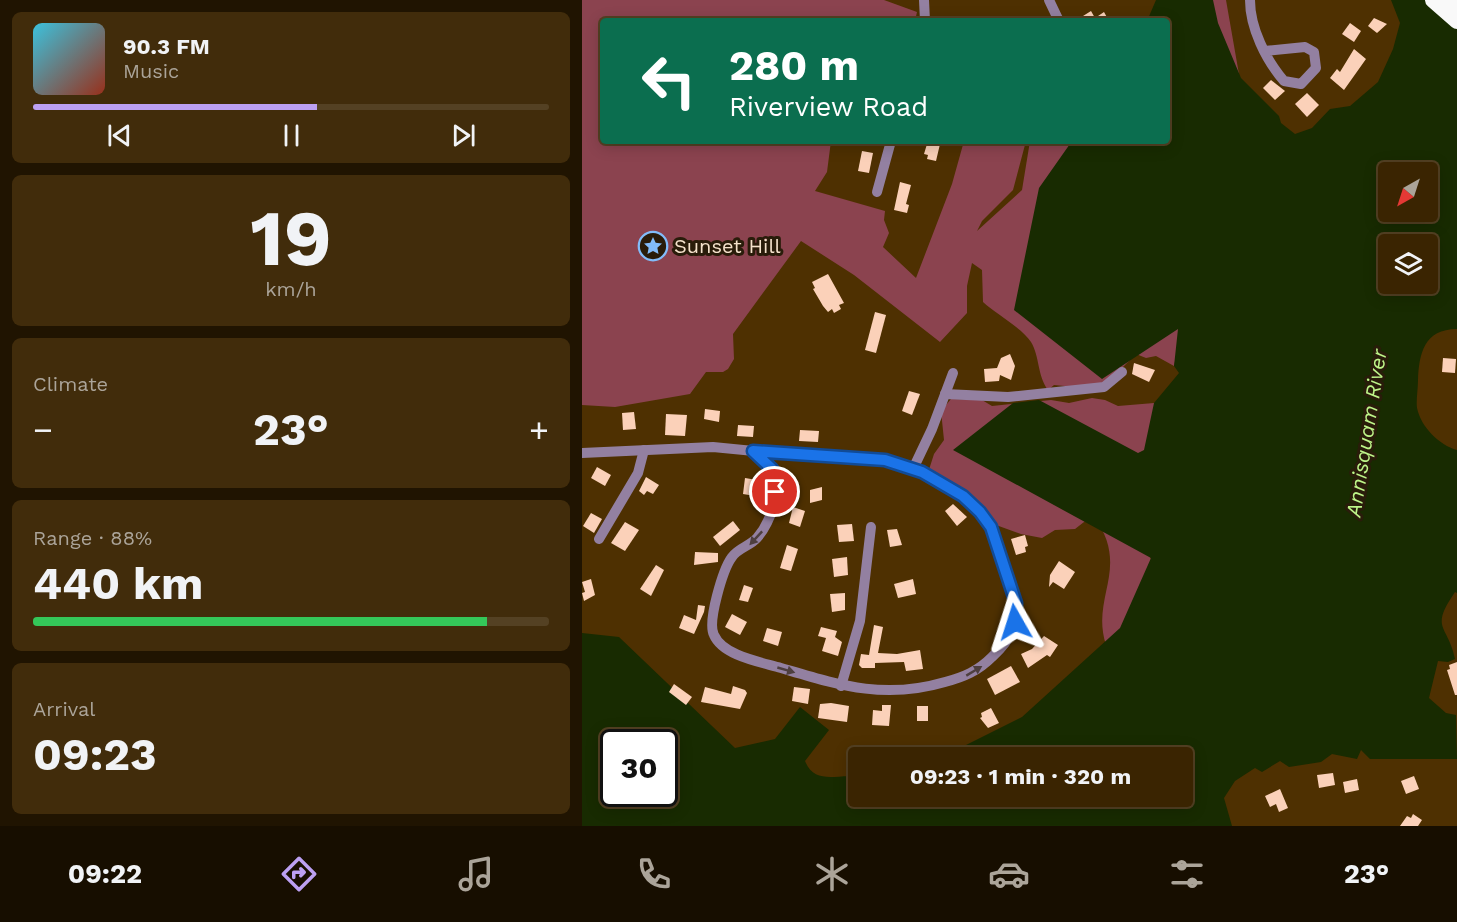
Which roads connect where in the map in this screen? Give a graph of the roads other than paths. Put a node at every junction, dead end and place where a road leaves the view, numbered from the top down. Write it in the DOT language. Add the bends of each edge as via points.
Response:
graph roads {
  1 [pos="924,0"];
  2 [pos="1049,0"];
  3 [pos="1250,0"];
  4 [pos="1433,0"];
  5 [pos="1451,0"];
  6 [pos="1457,5"];
  7 [pos="925,18"];
  8 [pos="1058,18"];
  9 [pos="1457,21"];
  10 [pos="1264,51"];
  11 [pos="890,144"];
  12 [pos="877,192"];
  13 [pos="1122,372"];
  14 [pos="953,373"];
  15 [pos="945,394"];
  16 [pos="644,450"];
  17 [pos="753,451"];
  18 [pos="582,453"];
  19 [pos="913,469"];
  20 [pos="871,527"];
  21 [pos="599,539"];
  22 [pos="841,686"];
  1 -- 7 [label="street"];
  2 -- 8 [label="street"];
  3 -- 10 [label="street"];
  4 -- 9 [label="highway"];
  5 -- 6 [label="highway"];
  10 -- 10 [label="street" via="1305,47 1314,52 1316,68 1305,82 1291,85 1276,72"];
  11 -- 12 [label="street"];
  13 -- 15 [label="street" via="1104,387 1008,397"];
  14 -- 15 [label="street"];
  15 -- 19 [label="street"];
  16 -- 17 [label="street" via="713,447"];
  16 -- 18 [label="street"];
  16 -- 21 [label="street" via="638,473"];
  17 -- 19 [label="street" via="877,459"];
  17 -- 22 [label="street, one-way" via="775,477 771,510 757,539 729,562 713,614 713,635 736,653"];
  22 -- 19 [label="street, one-way" via="893,692 959,679 996,654 1015,622 1016,603 991,527 963,496"];
  20 -- 22 [label="street" via="860,621"];
}
